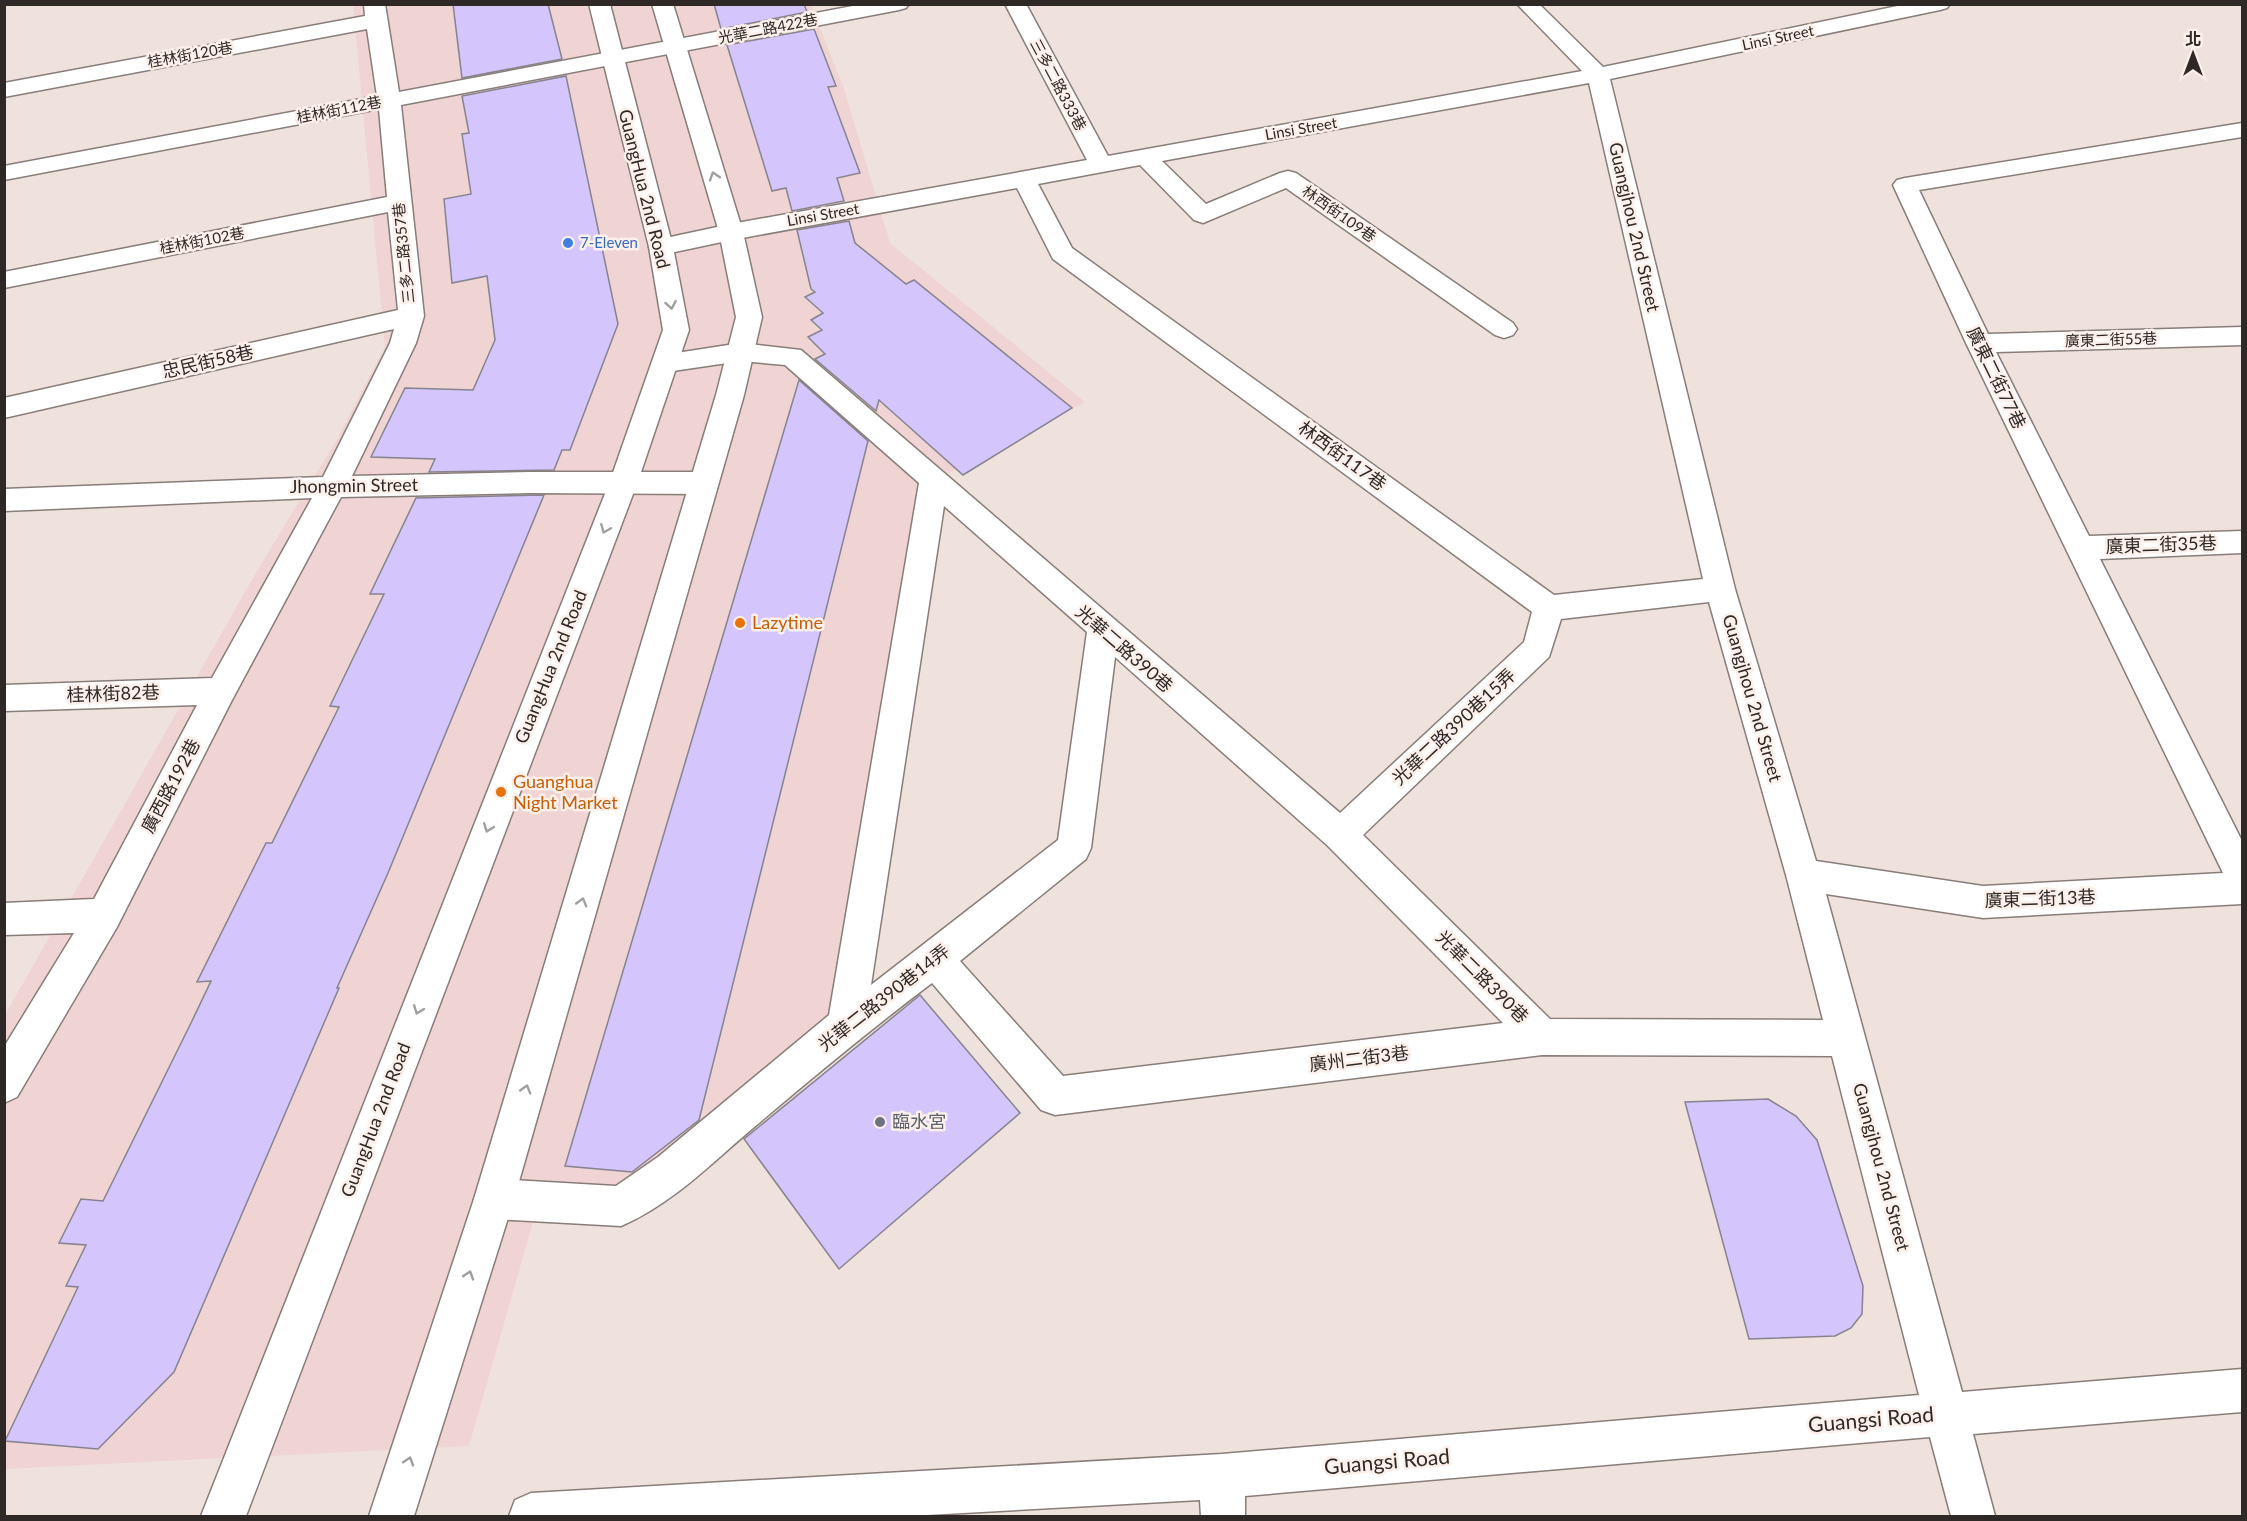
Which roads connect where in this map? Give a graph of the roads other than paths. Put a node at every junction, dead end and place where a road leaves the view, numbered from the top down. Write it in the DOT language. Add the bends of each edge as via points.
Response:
graph roads {
  1 [pos="598,4"];
  2 [pos="662,4"];
  3 [pos="899,4"];
  4 [pos="1016,4"];
  5 [pos="1527,4"];
  6 [pos="1940,4"];
  7 [pos="375,13"];
  8 [pos="673,47"];
  9 [pos="611,58"];
  10 [pos="1598,75"];
  11 [pos="4,90"];
  12 [pos="389,100"];
  13 [pos="2242,130"];
  14 [pos="1145,157"];
  15 [pos="1101,165"];
  16 [pos="4,173"];
  17 [pos="1024,179"];
  18 [pos="399,202"];
  19 [pos="731,232"];
  20 [pos="661,247"];
  21 [pos="4,280"];
  22 [pos="411,316"];
  23 [pos="1504,329"];
  24 [pos="2242,336"];
  25 [pos="1979,344"];
  26 [pos="741,352"];
  27 [pos="666,363"];
  28 [pos="4,408"];
  29 [pos="934,480"];
  30 [pos="624,481"];
  31 [pos="704,483"];
  32 [pos="333,486"];
  33 [pos="4,500"];
  34 [pos="2242,542"];
  35 [pos="2080,548"];
  36 [pos="1720,589"];
  37 [pos="1549,608"];
  38 [pos="1103,630"];
  39 [pos="221,691"];
  40 [pos="4,698"];
  41 [pos="1340,835"];
  42 [pos="1803,875"];
  43 [pos="2242,876"];
  44 [pos="2242,888"];
  45 [pos="104,915"];
  46 [pos="4,919"];
  47 [pos="935,959"];
  48 [pos="846,1025"];
  49 [pos="1542,1037"];
  50 [pos="1846,1038"];
  51 [pos="4,1084"];
  52 [pos="494,1199"];
  53 [pos="2242,1391"];
  54 [pos="1947,1414"];
  55 [pos="1222,1496"];
  56 [pos="223,1516"];
  57 [pos="391,1516"];
  58 [pos="531,1516"];
  59 [pos="1973,1516"];
  1 -- 9 [label="street, GuangHua 2nd Road"];
  2 -- 8 [label="street"];
  3 -- 8 [label="street, 光華二路422巷"];
  4 -- 15 [label="street, 三多二路333巷"];
  5 -- 10 [label="street"];
  6 -- 10 [label="street, Linsi Street"];
  7 -- 11 [label="street, 桂林街120巷"];
  7 -- 12 [label="street, 三多二路357巷"];
  8 -- 9 [label="street, 桂林街112巷"];
  19 -- 8 [label="street, one-way"];
  9 -- 12 [label="street, 桂林街112巷"];
  9 -- 20 [label="street, GuangHua 2nd Road"];
  10 -- 14 [label="street, Linsi Street"];
  10 -- 36 [label="street, Guangjhou 2nd Street"];
  12 -- 16 [label="street, 桂林街112巷"];
  12 -- 18 [label="street, 三多二路357巷"];
  13 -- 25 [label="street, 廣東二街77巷" via="1905,186"];
  14 -- 15 [label="street, Linsi Street"];
  14 -- 23 [label="street, 林西街109巷" via="1203,215 1288,178"];
  15 -- 17 [label="street, Linsi Street"];
  17 -- 19 [label="street, Linsi Street"];
  17 -- 37 [label="street, 林西街117巷" via="1062,253"];
  18 -- 21 [label="street, 桂林街102巷"];
  18 -- 22 [label="street, 三多二路357巷"];
  19 -- 20 [label="street, Linsi Street"];
  19 -- 26 [label="street" via="749,317"];
  20 -- 27 [label="street, GuangHua 2nd Road, one-way" via="675,330"];
  22 -- 28 [label="street, 忠民街58巷"];
  22 -- 32 [label="street, 三多二路357巷" via="403,344"];
  24 -- 25 [label="street, 廣東二街55巷"];
  25 -- 35 [label="street, 廣東二街77巷"];
  26 -- 27 [label="street, 光華二路390巷"];
  26 -- 29 [label="street, 光華二路390巷" via="792,356"];
  26 -- 31 [label="street"];
  27 -- 30 [label="street, GuangHua 2nd Road"];
  29 -- 38 [label="street, 光華二路390巷"];
  29 -- 48 [label="street"];
  30 -- 31 [label="street, Jhongmin Street"];
  30 -- 32 [label="street, Jhongmin Street"];
  30 -- 56 [label="street, GuangHua 2nd Road, one-way"];
  52 -- 31 [label="street, one-way"];
  32 -- 33 [label="street, Jhongmin Street"];
  32 -- 39 [label="street, 廣西路192巷"];
  34 -- 35 [label="street, 廣東二街35巷"];
  35 -- 43 [label="street, 廣東二街77巷"];
  36 -- 37 [label="street"];
  36 -- 42 [label="street, Guangjhou 2nd Street"];
  37 -- 41 [label="street, 光華二路390巷15弄" via="1538,648"];
  38 -- 41 [label="street, 光華二路390巷"];
  38 -- 47 [label="street, 光華二路390巷14弄" via="1074,848"];
  39 -- 40 [label="street, 桂林街82巷"];
  39 -- 45 [label="street, 廣西路192巷"];
  41 -- 49 [label="street, 光華二路390巷"];
  42 -- 44 [label="street, 廣東二街13巷" via="1983,902"];
  42 -- 50 [label="street, Guangjhou 2nd Street"];
  45 -- 46 [label="street"];
  45 -- 51 [label="street, 廣西路192巷"];
  47 -- 48 [label="street, 光華二路390巷14弄"];
  47 -- 49 [label="street, 廣州二街3巷" via="1055,1095"];
  48 -- 52 [label="street, 光華二路390巷14弄" via="672,1171 621,1206"];
  49 -- 50 [label="street, 廣州二街3巷"];
  50 -- 54 [label="street, Guangjhou 2nd Street"];
  57 -- 52 [label="street, one-way"];
  53 -- 54 [label="street, Guangsi Road"];
  54 -- 55 [label="street, Guangsi Road"];
  54 -- 59 [label="street, Guangjhou 2nd Street"];
  55 -- 58 [label="street, Guangsi Road"];
}
